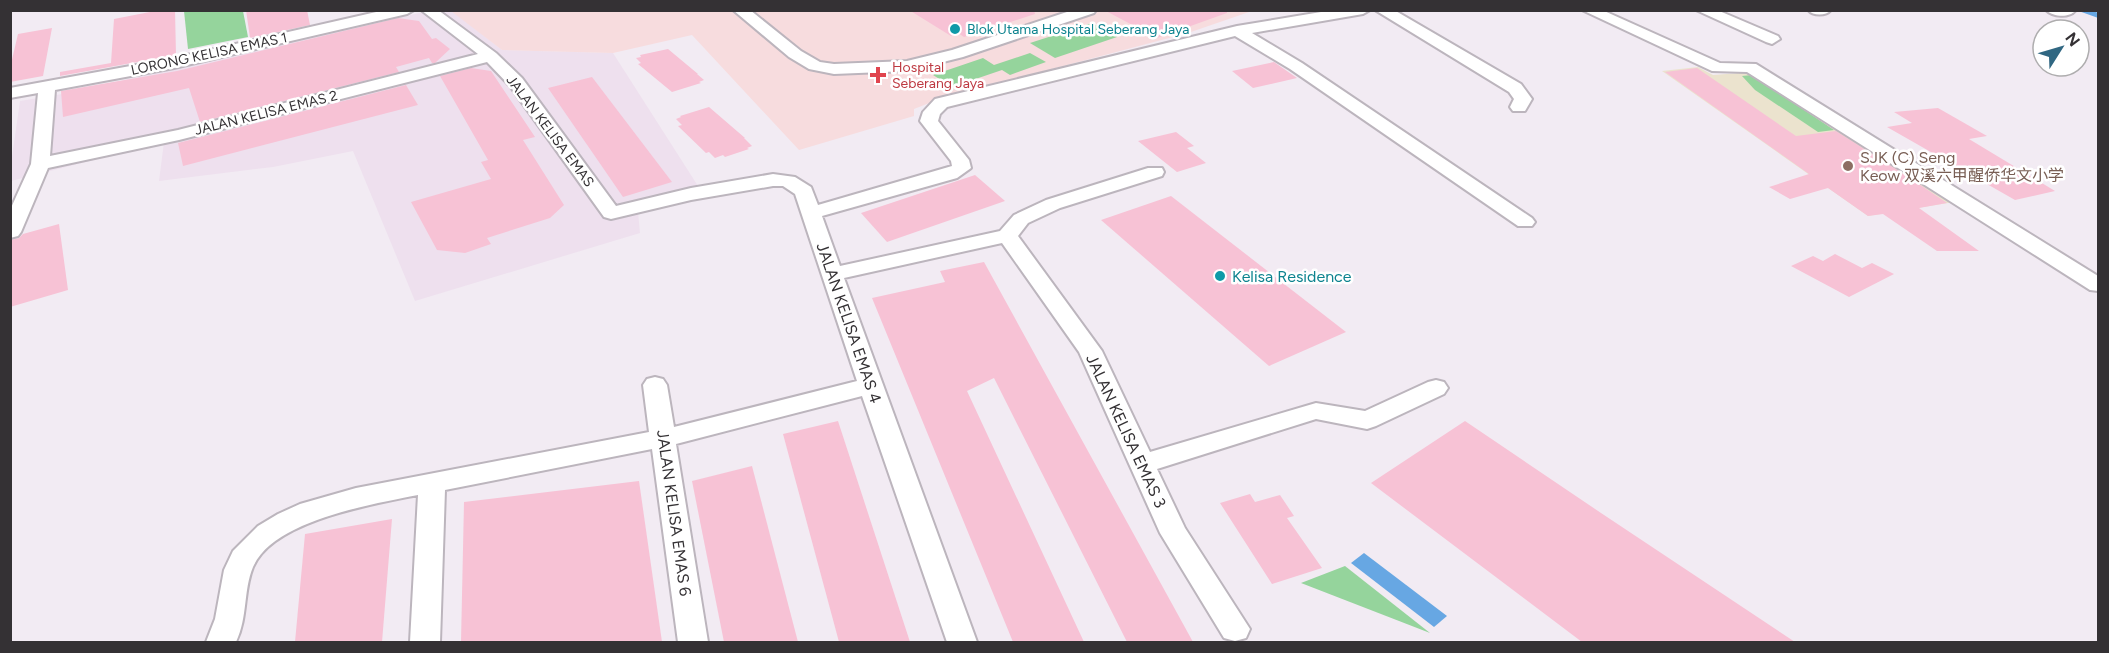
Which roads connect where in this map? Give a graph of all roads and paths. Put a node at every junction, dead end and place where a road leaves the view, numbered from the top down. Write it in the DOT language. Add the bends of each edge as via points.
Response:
graph roads {
  1 [pos="407,10"];
  2 [pos="428,10"];
  3 [pos="740,10"];
  4 [pos="1089,10"];
  5 [pos="1363,10"];
  6 [pos="1382,10"];
  7 [pos="1589,10"];
  8 [pos="1703,10"];
  9 [pos="1815,10"];
  10 [pos="1824,10"];
  11 [pos="2054,10"];
  12 [pos="2068,11"];
  13 [pos="1237,31"];
  14 [pos="1772,39"];
  15 [pos="490,56"];
  16 [pos="46,88"];
  17 [pos="10,93"];
  18 [pos="1519,107"];
  19 [pos="40,164"];
  20 [pos="1155,172"];
  21 [pos="611,213"];
  22 [pos="810,213"];
  23 [pos="1525,222"];
  24 [pos="11,232"];
  25 [pos="1007,236"];
  26 [pos="834,274"];
  27 [pos="2098,285"];
  28 [pos="655,384"];
  29 [pos="870,386"];
  30 [pos="1436,388"];
  31 [pos="663,438"];
  32 [pos="1142,464"];
  33 [pos="432,482"];
  34 [pos="1235,629"];
  35 [pos="222,642"];
  36 [pos="425,642"];
  37 [pos="693,642"];
  38 [pos="962,642"];
  1 -- 16 [label="street, LORONG KELISA EMAS 1"];
  2 -- 15 [label="street, JALAN KELISA EMAS"];
  3 -- 4 [label="street" via="795,54 815,66 834,69 907,66 957,54"];
  5 -- 13 [label="street"];
  6 -- 18 [label="street" via="1515,88 1523,99"];
  7 -- 27 [label="street" via="1718,68 1750,67"];
  8 -- 14 [label="street"];
  9 -- 10 [label="street"];
  11 -- 12 [label="street"];
  13 -- 22 [label="street" via="941,103 930,121 962,168"];
  13 -- 23 [label="street" via="1296,66"];
  15 -- 19 [label="street, JALAN KELISA EMAS 2" via="179,135"];
  15 -- 21 [label="street, JALAN KELISA EMAS" via="516,82"];
  16 -- 17 [label="street, LORONG KELISA EMAS 1"];
  16 -- 19 [label="street"];
  19 -- 24 [label="street"];
  20 -- 25 [label="street" via="1053,204 1021,219"];
  21 -- 22 [label="street, JALAN KELISA EMAS 4" via="773,180 788,181 804,191"];
  22 -- 26 [label="street, JALAN KELISA EMAS 4"];
  25 -- 26 [label="street"];
  25 -- 32 [label="street, JALAN KELISA EMAS 3" via="1090,351"];
  26 -- 29 [label="street, JALAN KELISA EMAS 4"];
  28 -- 31 [label="street, JALAN KELISA EMAS 6"];
  29 -- 31 [label="street"];
  29 -- 38 [label="street, JALAN KELISA EMAS 4"];
  30 -- 32 [label="street" via="1367,420 1316,411"];
  31 -- 33 [label="street"];
  31 -- 37 [label="street, JALAN KELISA EMAS 6"];
  32 -- 34 [label="street, JALAN KELISA EMAS 3" via="1174,533"];
  33 -- 35 [label="street" via="329,505 270,531 240,562 232,620"];
  33 -- 36 [label="street"];
}
